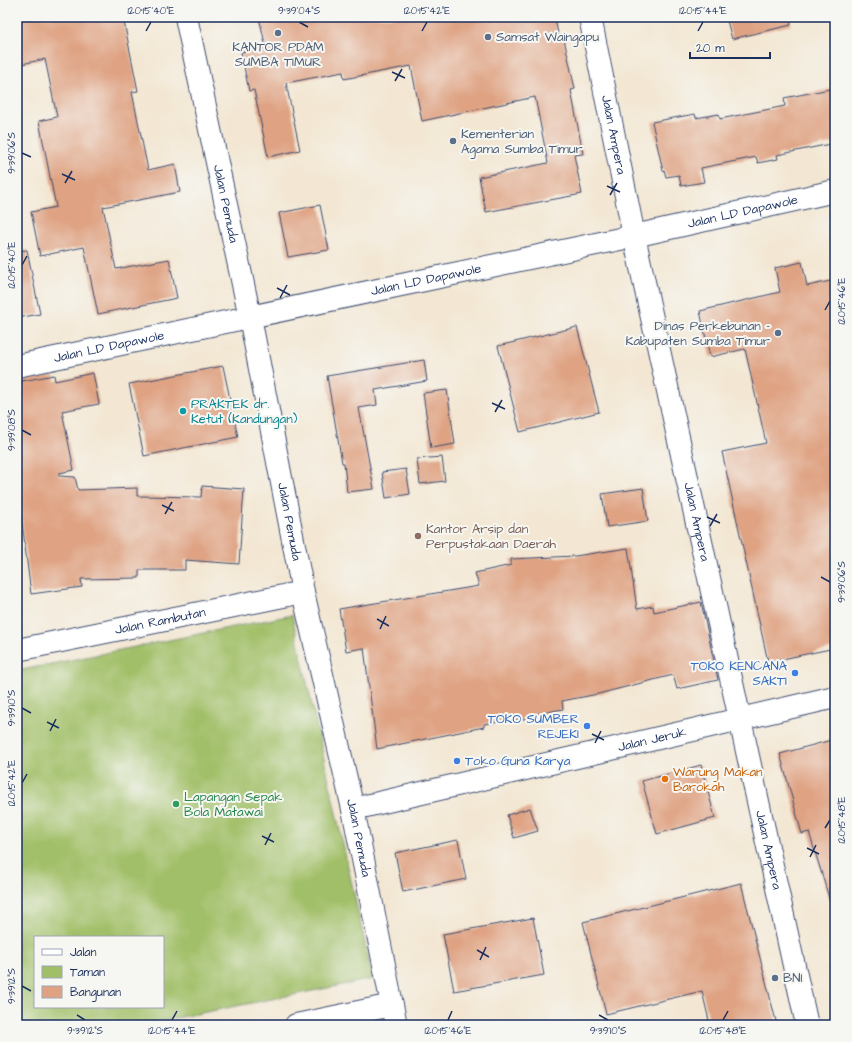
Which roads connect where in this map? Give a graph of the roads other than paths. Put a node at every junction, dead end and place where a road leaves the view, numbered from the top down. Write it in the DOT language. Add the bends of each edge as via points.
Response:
graph roads {
  1 [pos="186,17"];
  2 [pos="590,17"];
  3 [pos="835,191"];
  4 [pos="634,236"];
  5 [pos="250,317"];
  6 [pos="17,366"];
  7 [pos="303,592"];
  8 [pos="17,650"];
  9 [pos="835,697"];
  10 [pos="740,718"];
  11 [pos="353,809"];
  12 [pos="394,1015"];
  13 [pos="296,1025"];
  14 [pos="807,1025"];
  1 -- 5 [label="street, Jalan Pemuda"];
  2 -- 4 [label="street, Jalan Ampera"];
  3 -- 4 [label="street, Jalan LD Dapawole"];
  4 -- 5 [label="street, Jalan LD Dapawole"];
  4 -- 10 [label="street, Jalan Ampera"];
  5 -- 6 [label="street, Jalan LD Dapawole"];
  5 -- 7 [label="street, Jalan Pemuda"];
  7 -- 8 [label="street, Jalan Rambutan"];
  7 -- 11 [label="street, Jalan Pemuda"];
  9 -- 10 [label="street, Jalan Jeruk"];
  10 -- 11 [label="street, Jalan Jeruk"];
  10 -- 14 [label="street, Jalan Ampera"];
  11 -- 12 [label="street, Jalan Pemuda"];
  12 -- 13 [label="street"];
}
